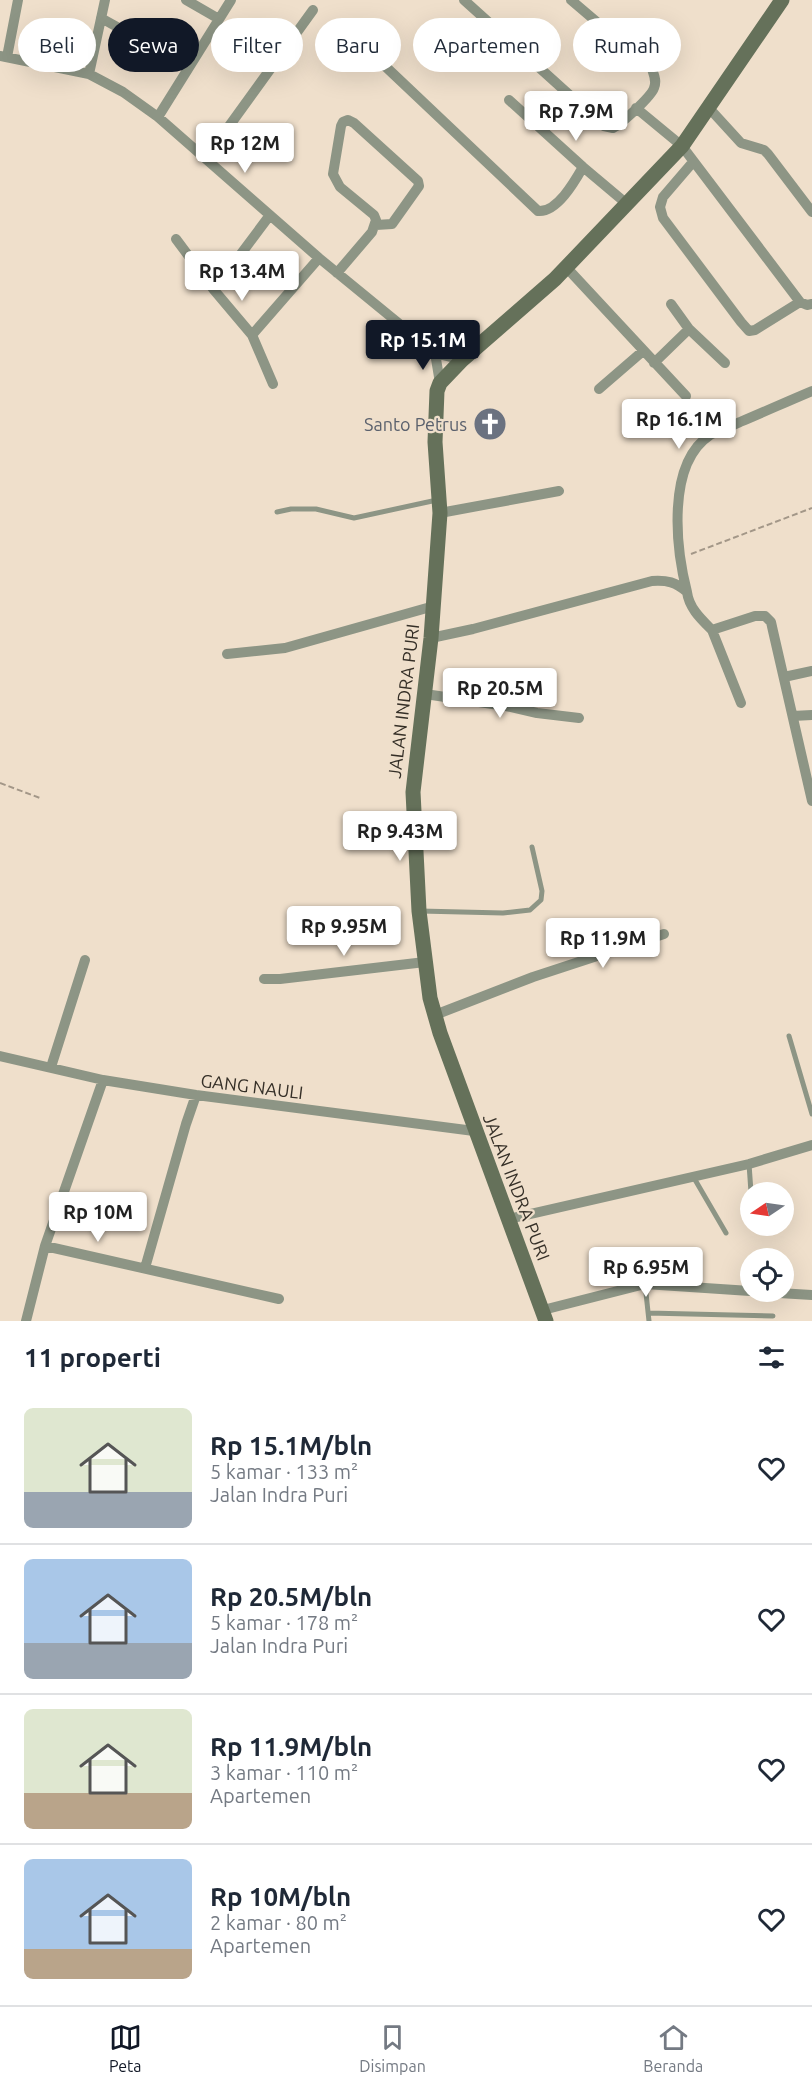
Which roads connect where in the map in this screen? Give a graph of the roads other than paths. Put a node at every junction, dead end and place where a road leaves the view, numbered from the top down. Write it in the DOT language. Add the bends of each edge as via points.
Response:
graph roads {
  1 [pos="18,0"];
  2 [pos="105,0"];
  3 [pos="186,0"];
  4 [pos="231,0"];
  5 [pos="464,0"];
  6 [pos="571,0"];
  7 [pos="782,0"];
  8 [pos="313,10"];
  9 [pos="101,18"];
  10 [pos="217,18"];
  11 [pos="220,18"];
  12 [pos="108,22"];
  13 [pos="211,32"];
  14 [pos="199,51"];
  15 [pos="4,57"];
  16 [pos="186,72"];
  17 [pos="391,72"];
  18 [pos="89,74"];
  19 [pos="509,100"];
  20 [pos="636,108"];
  21 [pos="709,108"];
  22 [pos="158,117"];
  23 [pos="682,146"];
  24 [pos="206,158"];
  25 [pos="693,162"];
  26 [pos="583,167"];
  27 [pos="627,204"];
  28 [pos="812,212"];
  29 [pos="270,216"];
  30 [pos="376,225"];
  31 [pos="176,239"];
  32 [pos="319,258"];
  33 [pos="566,267"];
  34 [pos="337,273"];
  35 [pos="214,290"];
  36 [pos="800,302"];
  37 [pos="671,304"];
  38 [pos="812,304"];
  39 [pos="689,329"];
  40 [pos="252,335"];
  41 [pos="643,351"];
  42 [pos="435,353"];
  43 [pos="462,360"];
  44 [pos="654,363"];
  45 [pos="725,363"];
  46 [pos="440,383"];
  47 [pos="273,384"];
  48 [pos="599,389"];
  49 [pos="812,391"];
  50 [pos="686,396"];
  51 [pos="560,491"];
  52 [pos="439,507"];
  53 [pos="277,512"];
  54 [pos="687,592"];
  55 [pos="434,606"];
  56 [pos="712,630"];
  57 [pos="430,638"];
  58 [pos="227,654"];
  59 [pos="812,671"];
  60 [pos="784,676"];
  61 [pos="425,694"];
  62 [pos="741,703"];
  63 [pos="812,715"];
  64 [pos="794,716"];
  65 [pos="579,718"];
  66 [pos="812,801"];
  67 [pos="532,848"];
  68 [pos="419,911"];
  69 [pos="664,934"];
  70 [pos="85,960"];
  71 [pos="425,962"];
  72 [pos="264,979"];
  73 [pos="435,1015"];
  74 [pos="789,1036"];
  75 [pos="0,1056"];
  76 [pos="51,1067"];
  77 [pos="103,1080"];
  78 [pos="196,1095"];
  79 [pos="812,1114"];
  80 [pos="474,1131"];
  81 [pos="812,1145"];
  82 [pos="748,1164"];
  83 [pos="693,1176"];
  84 [pos="750,1182"];
  85 [pos="508,1219"];
  86 [pos="726,1233"];
  87 [pos="45,1246"];
  88 [pos="145,1268"];
  89 [pos="645,1284"];
  90 [pos="740,1290"];
  91 [pos="794,1294"];
  92 [pos="812,1295"];
  93 [pos="279,1299"];
  94 [pos="648,1313"];
  95 [pos="545,1316"];
  96 [pos="773,1316"];
  97 [pos="26,1321"];
  98 [pos="649,1321"];
  1 -- 15 [label="street"];
  2 -- 9 [label="street"];
  3 -- 10 [label="street"];
  4 -- 11 [label="street"];
  5 -- 20 [label="street" via="604,126 621,125"];
  6 -- 20 [label="street" via="652,69 656,78 654,88"];
  7 -- 21 [label="street"];
  8 -- 24 [label="street"];
  9 -- 12 [label="street"];
  9 -- 18 [label="street"];
  13 -- 14 [label="street"];
  15 -- 18 [label="street"];
  16 -- 22 [label="street"];
  17 -- 26 [label="street" via="538,211 552,207"];
  18 -- 22 [label="street" via="110,83"];
  19 -- 26 [label="street"];
  20 -- 23 [label="street"];
  21 -- 23 [label="street"];
  21 -- 28 [label="street" via="741,143 768,154"];
  22 -- 24 [label="street"];
  23 -- 25 [label="street"];
  23 -- 27 [label="street"];
  24 -- 29 [label="street"];
  25 -- 36 [label="street"];
  25 -- 36 [label="street" via="663,197 663,218 741,322 749,331 754,330"];
  26 -- 27 [label="street"];
  27 -- 33 [label="street"];
  29 -- 32 [label="street"];
  29 -- 35 [label="street"];
  30 -- 30 [label="street" via="392,224 419,186 418,181 348,120 340,126 333,174 340,187 374,215"];
  30 -- 34 [label="street"];
  31 -- 35 [label="street"];
  32 -- 34 [label="street"];
  32 -- 40 [label="street"];
  33 -- 41 [label="street"];
  33 -- 43 [label="street"];
  34 -- 42 [label="street"];
  35 -- 40 [label="street"];
  36 -- 38 [label="street"];
  37 -- 39 [label="street"];
  39 -- 44 [label="street"];
  39 -- 45 [label="street"];
  40 -- 47 [label="street"];
  41 -- 44 [label="street"];
  41 -- 48 [label="street"];
  42 -- 43 [label="street"];
  42 -- 46 [label="street, JALAN INDRA PURI"];
  43 -- 46 [label="street"];
  44 -- 50 [label="street"];
  46 -- 52 [label="street, JALAN INDRA PURI" via="435,442"];
  49 -- 54 [label="street" via="709,436 690,458 680,487 678,515 680,558"];
  51 -- 52 [label="street"];
  52 -- 53 [label="lane" via="354,518 316,509"];
  52 -- 55 [label="street, JALAN INDRA PURI"];
  54 -- 56 [label="street" via="698,616"];
  54 -- 57 [label="street" via="677,583 652,581"];
  55 -- 57 [label="street, JALAN INDRA PURI"];
  55 -- 58 [label="street" via="285,648"];
  56 -- 60 [label="street" via="765,616 771,622"];
  56 -- 62 [label="street"];
  57 -- 61 [label="street, JALAN INDRA PURI"];
  59 -- 60 [label="street"];
  60 -- 64 [label="street"];
  61 -- 65 [label="street"];
  61 -- 68 [label="street, JALAN INDRA PURI" via="412,792"];
  63 -- 64 [label="street"];
  64 -- 66 [label="street"];
  67 -- 68 [label="lane" via="542,891 541,900 530,910"];
  68 -- 71 [label="street, JALAN INDRA PURI"];
  69 -- 73 [label="street" via="533,977"];
  70 -- 76 [label="street"];
  71 -- 72 [label="street"];
  71 -- 73 [label="street, JALAN INDRA PURI"];
  73 -- 80 [label="street, JALAN INDRA PURI"];
  74 -- 79 [label="lane"];
  75 -- 76 [label="street, GANG NAULI"];
  76 -- 77 [label="street, GANG NAULI"];
  77 -- 78 [label="street, GANG NAULI"];
  77 -- 87 [label="street"];
  78 -- 80 [label="street, GANG NAULI"];
  78 -- 88 [label="street"];
  80 -- 85 [label="street, JALAN INDRA PURI"];
  81 -- 82 [label="street"];
  82 -- 83 [label="street"];
  82 -- 84 [label="lane"];
  83 -- 85 [label="street"];
  83 -- 86 [label="lane"];
  85 -- 95 [label="street, JALAN INDRA PURI"];
  87 -- 88 [label="street"];
  87 -- 97 [label="street"];
  88 -- 93 [label="street"];
  89 -- 90 [label="street"];
  89 -- 94 [label="lane"];
  89 -- 95 [label="street"];
  91 -- 92 [label="street"];
  94 -- 96 [label="lane"];
  94 -- 98 [label="lane"];
}
